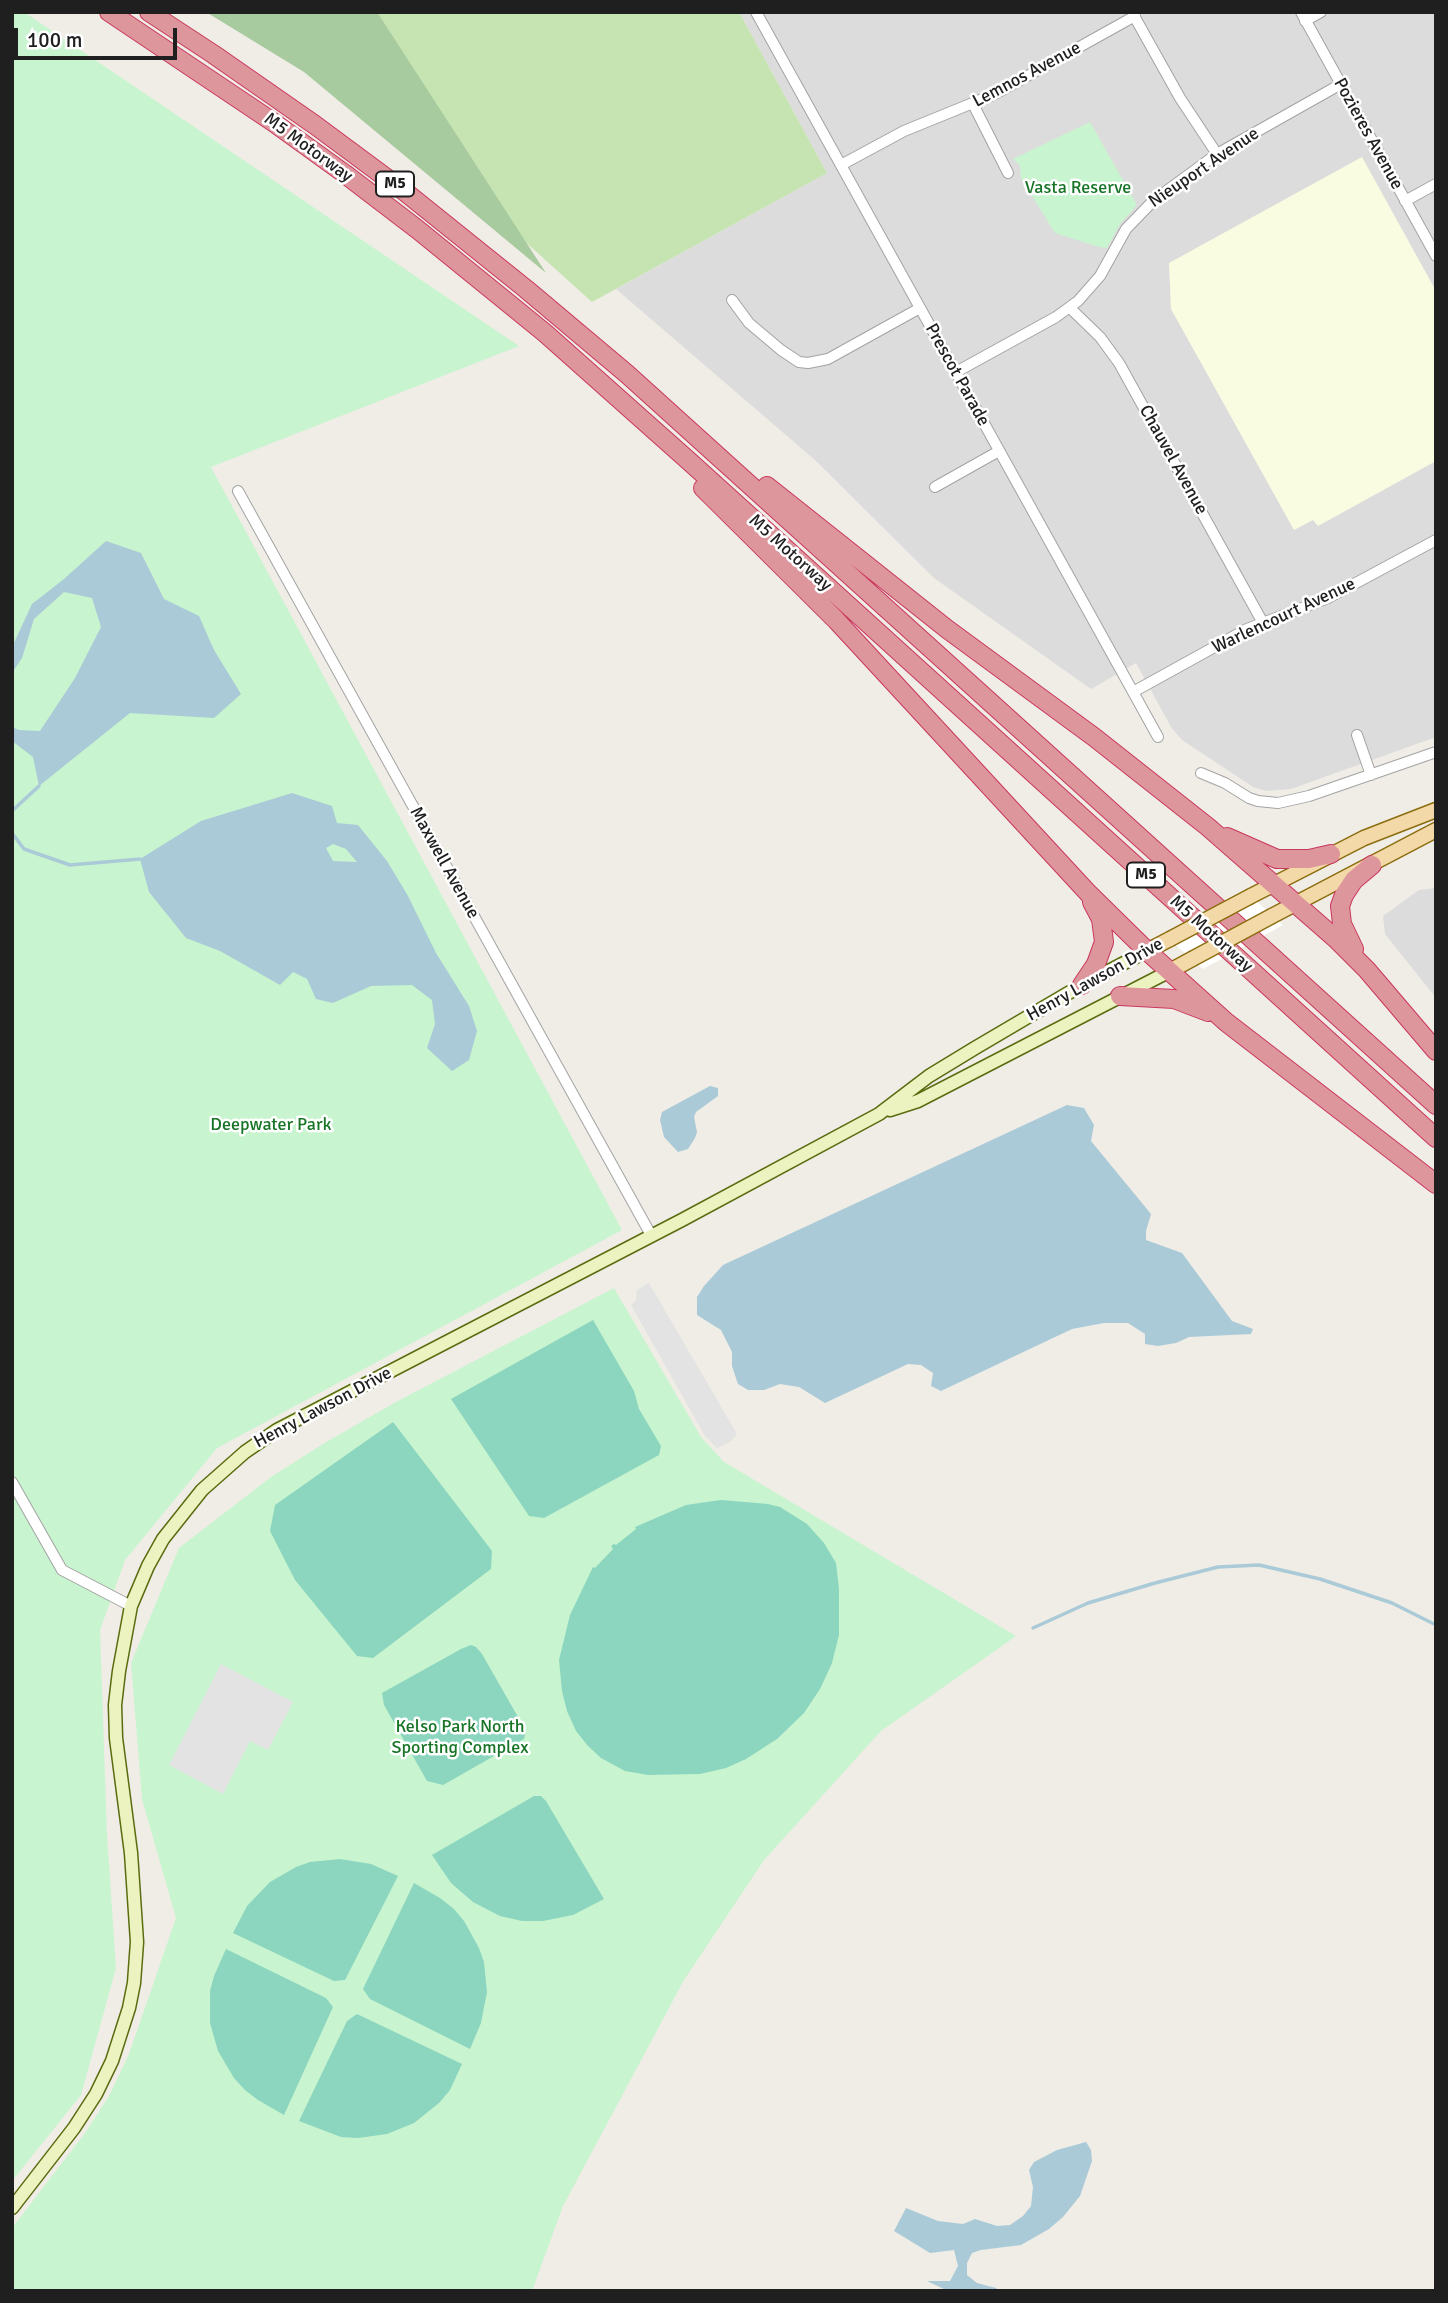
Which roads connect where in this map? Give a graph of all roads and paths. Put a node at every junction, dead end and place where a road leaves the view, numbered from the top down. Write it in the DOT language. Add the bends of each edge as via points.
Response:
graph roads {
  1 [pos="109,12"];
  2 [pos="149,12"];
  3 [pos="756,12"];
  4 [pos="1321,12"];
  5 [pos="1134,14"];
  6 [pos="1303,17"];
  7 [pos="1341,84"];
  8 [pos="973,104"];
  9 [pos="1217,154"];
  10 [pos="841,165"];
  11 [pos="1008,173"];
  12 [pos="1436,184"];
  13 [pos="1405,201"];
  14 [pos="1436,256"];
  15 [pos="732,300"];
  16 [pos="920,308"];
  17 [pos="1070,308"];
  18 [pos="575,359"];
  19 [pos="956,372"];
  20 [pos="627,374"];
  21 [pos="999,451"];
  22 [pos="935,486"];
  23 [pos="238,491"];
  24 [pos="1436,541"];
  25 [pos="1263,623"];
  26 [pos="1133,692"];
  27 [pos="1357,735"];
  28 [pos="1158,737"];
  29 [pos="1436,752"];
  30 [pos="1201,773"];
  31 [pos="1371,775"];
  32 [pos="1436,810"];
  33 [pos="1208,827"];
  34 [pos="1436,830"];
  35 [pos="1331,854"];
  36 [pos="1372,865"];
  37 [pos="1274,884"];
  38 [pos="1089,894"];
  39 [pos="1296,904"];
  40 [pos="1147,951"];
  41 [pos="1367,970"];
  42 [pos="1170,971"];
  43 [pos="1082,985"];
  44 [pos="1120,996"];
  45 [pos="1226,1022"];
  46 [pos="1436,1051"];
  47 [pos="1436,1105"];
  48 [pos="879,1114"];
  49 [pos="1436,1138"];
  50 [pos="1436,1184"];
  51 [pos="651,1236"];
  52 [pos="12,1482"];
  53 [pos="131,1606"];
  54 [pos="12,2208"];
  1 -- 18 [label="highway, M5 Motorway / M5" via="345,174"];
  2 -- 20 [label="highway, M5 Motorway / M5" via="404,191"];
  3 -- 10 [label="street, Prescot Parade"];
  4 -- 6 [label="street"];
  5 -- 8 [label="street, Lemnos Avenue"];
  5 -- 9 [label="street"];
  6 -- 7 [label="street, Pozieres Avenue"];
  7 -- 9 [label="street, Nieuport Avenue"];
  7 -- 13 [label="street, Pozieres Avenue"];
  8 -- 10 [label="street, Lemnos Avenue" via="904,131"];
  8 -- 11 [label="street"];
  9 -- 17 [label="street, Nieuport Avenue" via="1143,208 1093,285"];
  10 -- 16 [label="street, Prescot Parade"];
  12 -- 13 [label="street"];
  13 -- 14 [label="street, Pozieres Avenue"];
  15 -- 16 [label="street" via="781,350 808,363 828,359"];
  16 -- 19 [label="street, Prescot Parade"];
  17 -- 19 [label="street, Nieuport Avenue"];
  17 -- 25 [label="street, Chauvel Avenue" via="1119,363"];
  18 -- 38 [label="highway" via="836,620"];
  18 -- 49 [label="highway, M5 Motorway / M5"];
  19 -- 21 [label="street, Prescot Parade"];
  20 -- 33 [label="highway" via="947,629"];
  20 -- 47 [label="highway, M5 Motorway / M5"];
  21 -- 22 [label="street"];
  21 -- 26 [label="street, Prescot Parade"];
  23 -- 51 [label="street, Maxwell Avenue"];
  24 -- 25 [label="street, Warlencourt Avenue" via="1328,598"];
  25 -- 26 [label="street, Warlencourt Avenue"];
  26 -- 28 [label="street, Prescot Parade"];
  27 -- 31 [label="street"];
  29 -- 31 [label="street"];
  30 -- 31 [label="street" via="1258,802 1278,803"];
  32 -- 35 [label="main road, Henry Lawson Drive"];
  33 -- 35 [label="highway" via="1277,859"];
  33 -- 37 [label="highway"];
  34 -- 36 [label="main road, Henry Lawson Drive"];
  35 -- 37 [label="main road, Henry Lawson Drive"];
  36 -- 39 [label="main road, Henry Lawson Drive"];
  36 -- 41 [label="highway" via="1354,880 1340,906 1351,946"];
  37 -- 39 [label="highway"];
  37 -- 40 [label="main road, Henry Lawson Drive, bridge"];
  38 -- 40 [label="highway"];
  38 -- 43 [label="highway" via="1101,919 1104,942"];
  39 -- 41 [label="highway"];
  39 -- 42 [label="main road, Henry Lawson Drive, bridge"];
  40 -- 42 [label="highway"];
  40 -- 43 [label="main road, Henry Lawson Drive"];
  41 -- 46 [label="highway"];
  42 -- 44 [label="main road, Henry Lawson Drive"];
  42 -- 45 [label="highway"];
  43 -- 48 [label="main road, Henry Lawson Drive" via="929,1076"];
  44 -- 45 [label="highway" via="1174,999"];
  44 -- 48 [label="main road, Henry Lawson Drive" via="918,1101"];
  45 -- 50 [label="highway"];
  48 -- 51 [label="main road, Henry Lawson Drive"];
  51 -- 53 [label="main road, Henry Lawson Drive" via="244,1451 202,1490 170,1530"];
  52 -- 53 [label="street" via="62,1570"];
  53 -- 54 [label="main road, Henry Lawson Drive" via="115,1705 136,1904 134,1983 123,2029 96,2094"];
}
